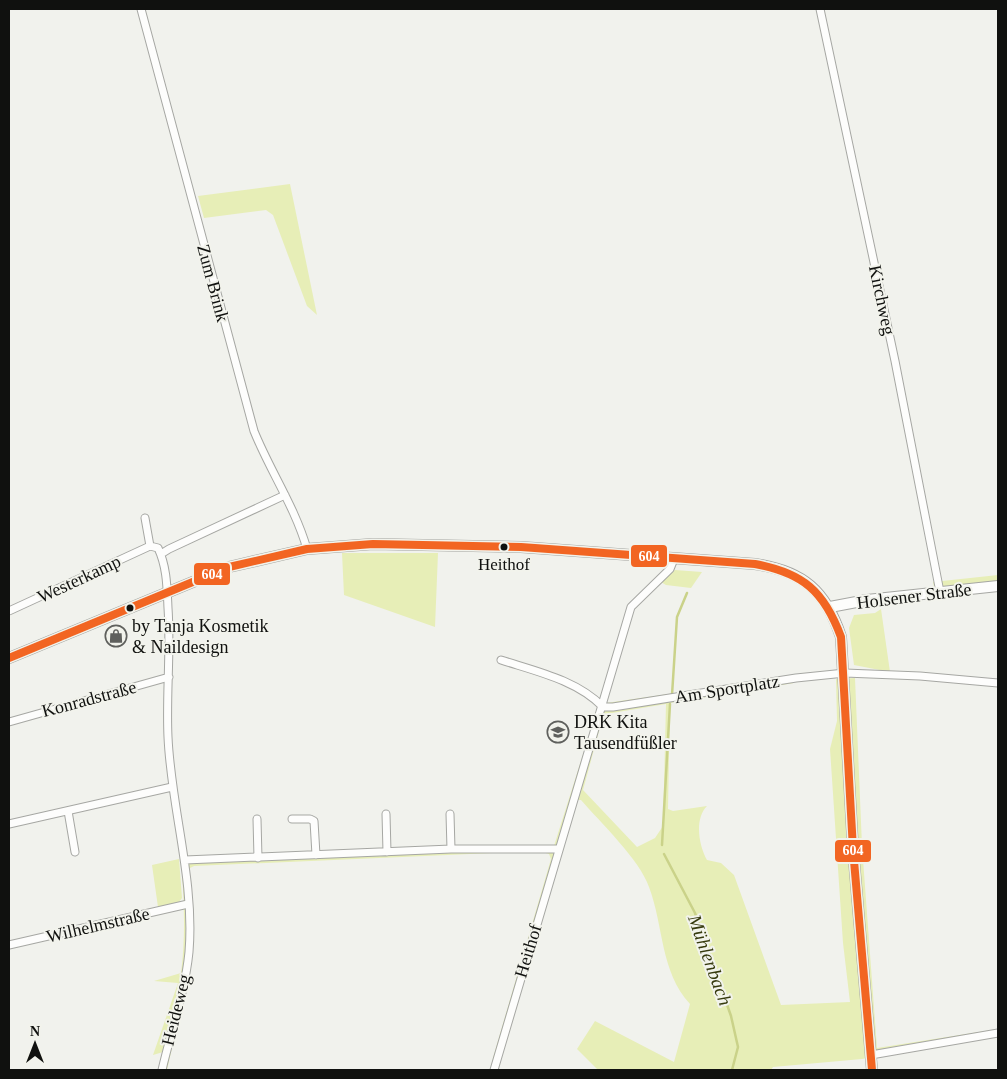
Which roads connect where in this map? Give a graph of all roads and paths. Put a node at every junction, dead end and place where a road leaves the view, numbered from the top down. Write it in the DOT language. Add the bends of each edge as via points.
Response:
graph roads {
  1 [pos="142,9"];
  2 [pos="820,9"];
  3 [pos="285,495"];
  4 [pos="145,518"];
  5 [pos="150,546"];
  6 [pos="307,549"];
  7 [pos="161,554"];
  8 [pos="674,559"];
  9 [pos="998,586"];
  10 [pos="167,591"];
  11 [pos="940,592"];
  12 [pos="830,606"];
  13 [pos="9,611"];
  14 [pos="9,658"];
  15 [pos="501,660"];
  16 [pos="845,673"];
  17 [pos="169,677"];
  18 [pos="998,682"];
  19 [pos="603,707"];
  20 [pos="9,722"];
  21 [pos="172,787"];
  22 [pos="68,811"];
  23 [pos="386,814"];
  24 [pos="450,814"];
  25 [pos="257,819"];
  26 [pos="292,819"];
  27 [pos="9,824"];
  28 [pos="451,849"];
  29 [pos="559,849"];
  30 [pos="75,852"];
  31 [pos="387,852"];
  32 [pos="316,855"];
  33 [pos="258,858"];
  34 [pos="185,860"];
  35 [pos="188,904"];
  36 [pos="9,945"];
  37 [pos="998,1033"];
  38 [pos="871,1055"];
  39 [pos="162,1070"];
  40 [pos="494,1070"];
  41 [pos="872,1070"];
  1 -- 3 [label="street, Zum Brink" via="254,431"];
  2 -- 11 [label="street, Kirchweg"];
  3 -- 6 [label="street, Zum Brink"];
  3 -- 7 [label="street"];
  4 -- 5 [label="street"];
  5 -- 7 [label="street" via="158,548"];
  5 -- 13 [label="street, Westerkamp"];
  6 -- 8 [label="main road" via="408,544 521,547"];
  6 -- 10 [label="main road" via="229,566"];
  7 -- 10 [label="street"];
  8 -- 12 [label="main road" via="755,564 786,570 810,586"];
  8 -- 19 [label="street, Heithof" via="670,569 631,607"];
  9 -- 11 [label="main road, Holsener Straße"];
  10 -- 14 [label="main road"];
  10 -- 17 [label="street, Heideweg"];
  11 -- 12 [label="main road, Holsener Straße"];
  12 -- 16 [label="main road" via="841,636"];
  15 -- 19 [label="street" via="565,682"];
  16 -- 18 [label="street, Am Sportplatz"];
  16 -- 19 [label="street, Am Sportplatz"];
  16 -- 38 [label="main road" via="853,849"];
  17 -- 20 [label="street, Konradstraße"];
  17 -- 21 [label="street, Heideweg" via="168,736"];
  19 -- 29 [label="street, Heithof"];
  21 -- 22 [label="street"];
  21 -- 34 [label="street, Heideweg"];
  22 -- 27 [label="street"];
  22 -- 30 [label="street"];
  23 -- 31 [label="street"];
  24 -- 28 [label="street"];
  25 -- 33 [label="street"];
  26 -- 32 [label="street" via="314,821"];
  28 -- 29 [label="street"];
  28 -- 31 [label="street"];
  29 -- 40 [label="street, Heithof"];
  31 -- 32 [label="street"];
  32 -- 33 [label="street"];
  33 -- 34 [label="street"];
  34 -- 35 [label="street, Heideweg"];
  35 -- 36 [label="street, Wilhelmstraße"];
  35 -- 39 [label="street, Heideweg" via="189,950 185,980"];
  37 -- 38 [label="street"];
  38 -- 41 [label="main road"];
}
